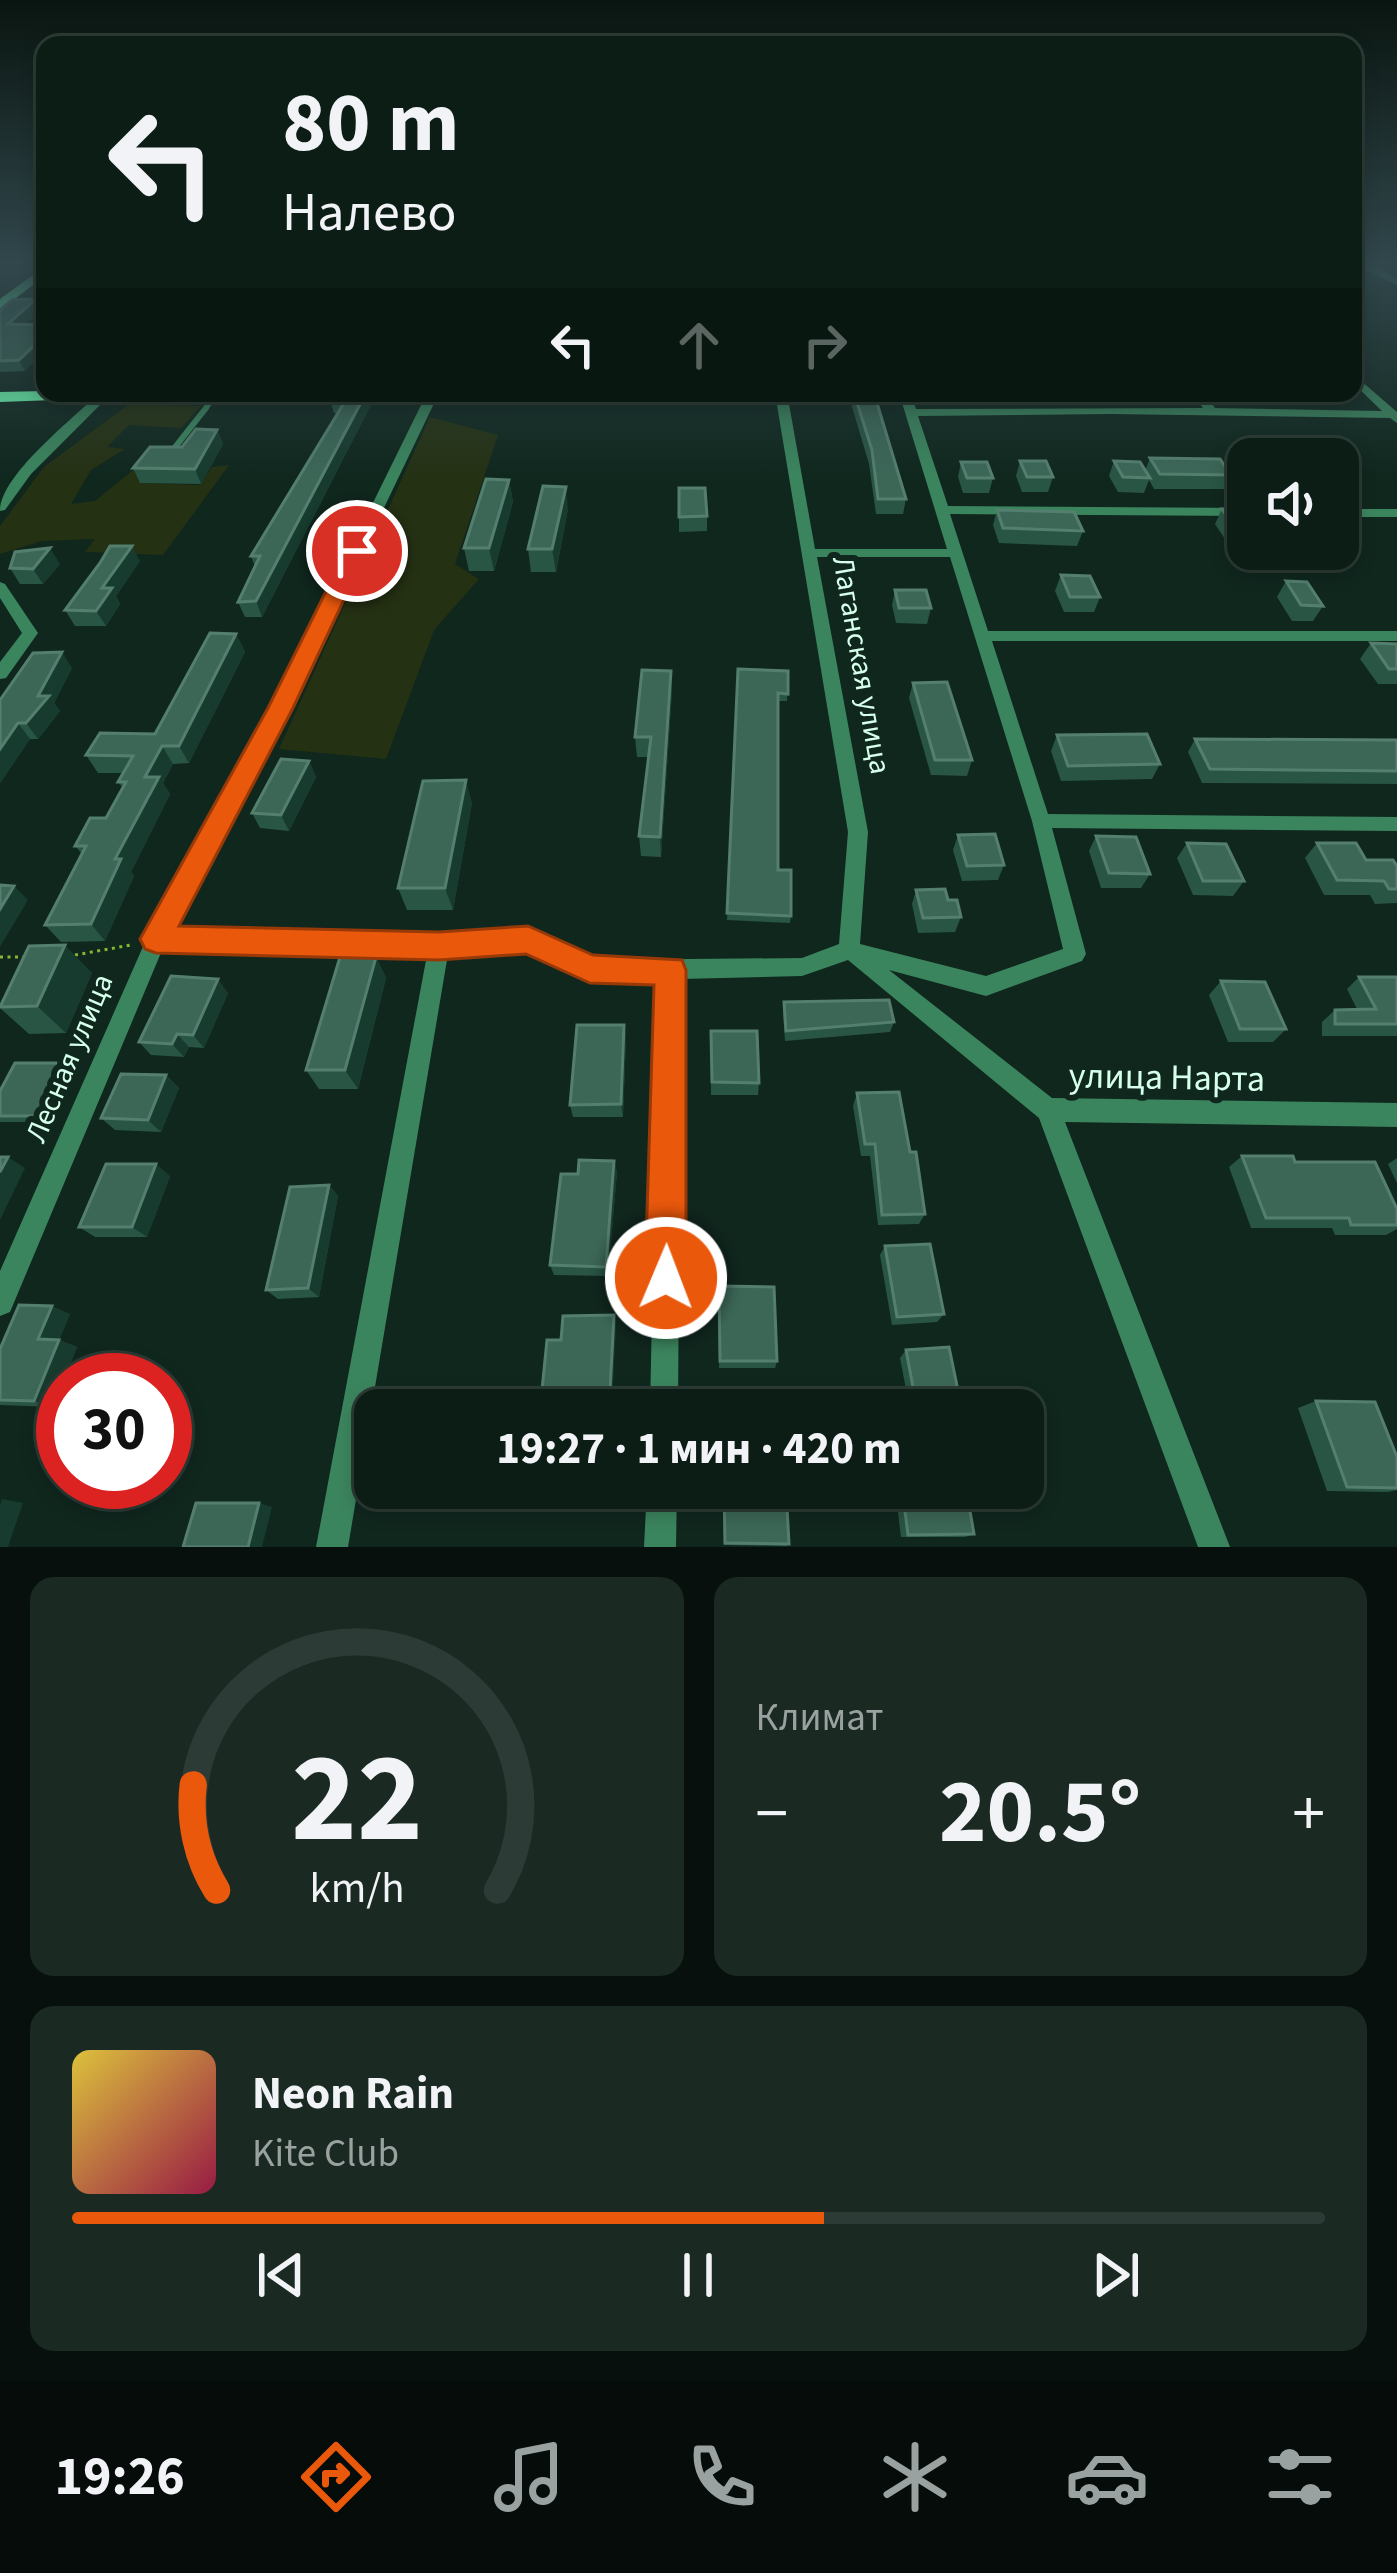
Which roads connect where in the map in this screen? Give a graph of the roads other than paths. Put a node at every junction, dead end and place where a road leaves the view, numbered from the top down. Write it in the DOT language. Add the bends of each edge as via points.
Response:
graph roads {
  1 [pos="1362,385"];
  2 [pos="36,396"];
  3 [pos="0,397"];
  4 [pos="98,402"];
  5 [pos="211,402"];
  6 [pos="429,402"];
  7 [pos="783,402"];
  8 [pos="909,402"];
  9 [pos="1204,402"];
  10 [pos="913,413"];
  11 [pos="1213,414"];
  12 [pos="1395,418"];
  13 [pos="172,451"];
  14 [pos="0,506"];
  15 [pos="943,510"];
  16 [pos="1227,512"];
  17 [pos="1359,512"];
  18 [pos="1397,513"];
  19 [pos="809,553"];
  20 [pos="957,553"];
  21 [pos="0,587"];
  22 [pos="984,636"];
  23 [pos="1397,636"];
  24 [pos="0,674"];
  25 [pos="1041,821"];
  26 [pos="1397,824"];
  27 [pos="156,939"];
  28 [pos="439,946"];
  29 [pos="848,950"];
  30 [pos="670,970"];
  31 [pos="1048,1111"];
  32 [pos="1397,1115"];
  33 [pos="0,1302"];
  34 [pos="664,1389"];
  35 [pos="661,1509"];
  36 [pos="332,1547"];
  37 [pos="660,1547"];
  38 [pos="1214,1547"];
  1 -- 12 [label="street"];
  2 -- 3 [label="street"];
  4 -- 14 [label="street"];
  5 -- 13 [label="lane"];
  6 -- 27 [label="street, Лесная улица"];
  7 -- 19 [label="street, Лаганская улица"];
  8 -- 10 [label="street"];
  9 -- 11 [label="street"];
  10 -- 11 [label="street"];
  10 -- 15 [label="street"];
  11 -- 12 [label="street"];
  15 -- 16 [label="street"];
  15 -- 20 [label="street"];
  17 -- 18 [label="street"];
  19 -- 20 [label="street"];
  19 -- 29 [label="street, Лаганская улица" via="858,832"];
  20 -- 22 [label="street"];
  21 -- 24 [label="street" via="30,633"];
  22 -- 23 [label="street"];
  22 -- 25 [label="street"];
  25 -- 26 [label="street"];
  25 -- 29 [label="street" via="1075,954 986,986"];
  27 -- 28 [label="street"];
  27 -- 33 [label="street, Лесная улица"];
  28 -- 30 [label="street" via="528,940 590,969"];
  28 -- 36 [label="street"];
  29 -- 30 [label="street" via="802,967"];
  29 -- 31 [label="street, улица Нарта"];
  30 -- 34 [label="street"];
  31 -- 32 [label="street, улица Нарта"];
  31 -- 38 [label="street"];
  35 -- 37 [label="street"];
}
